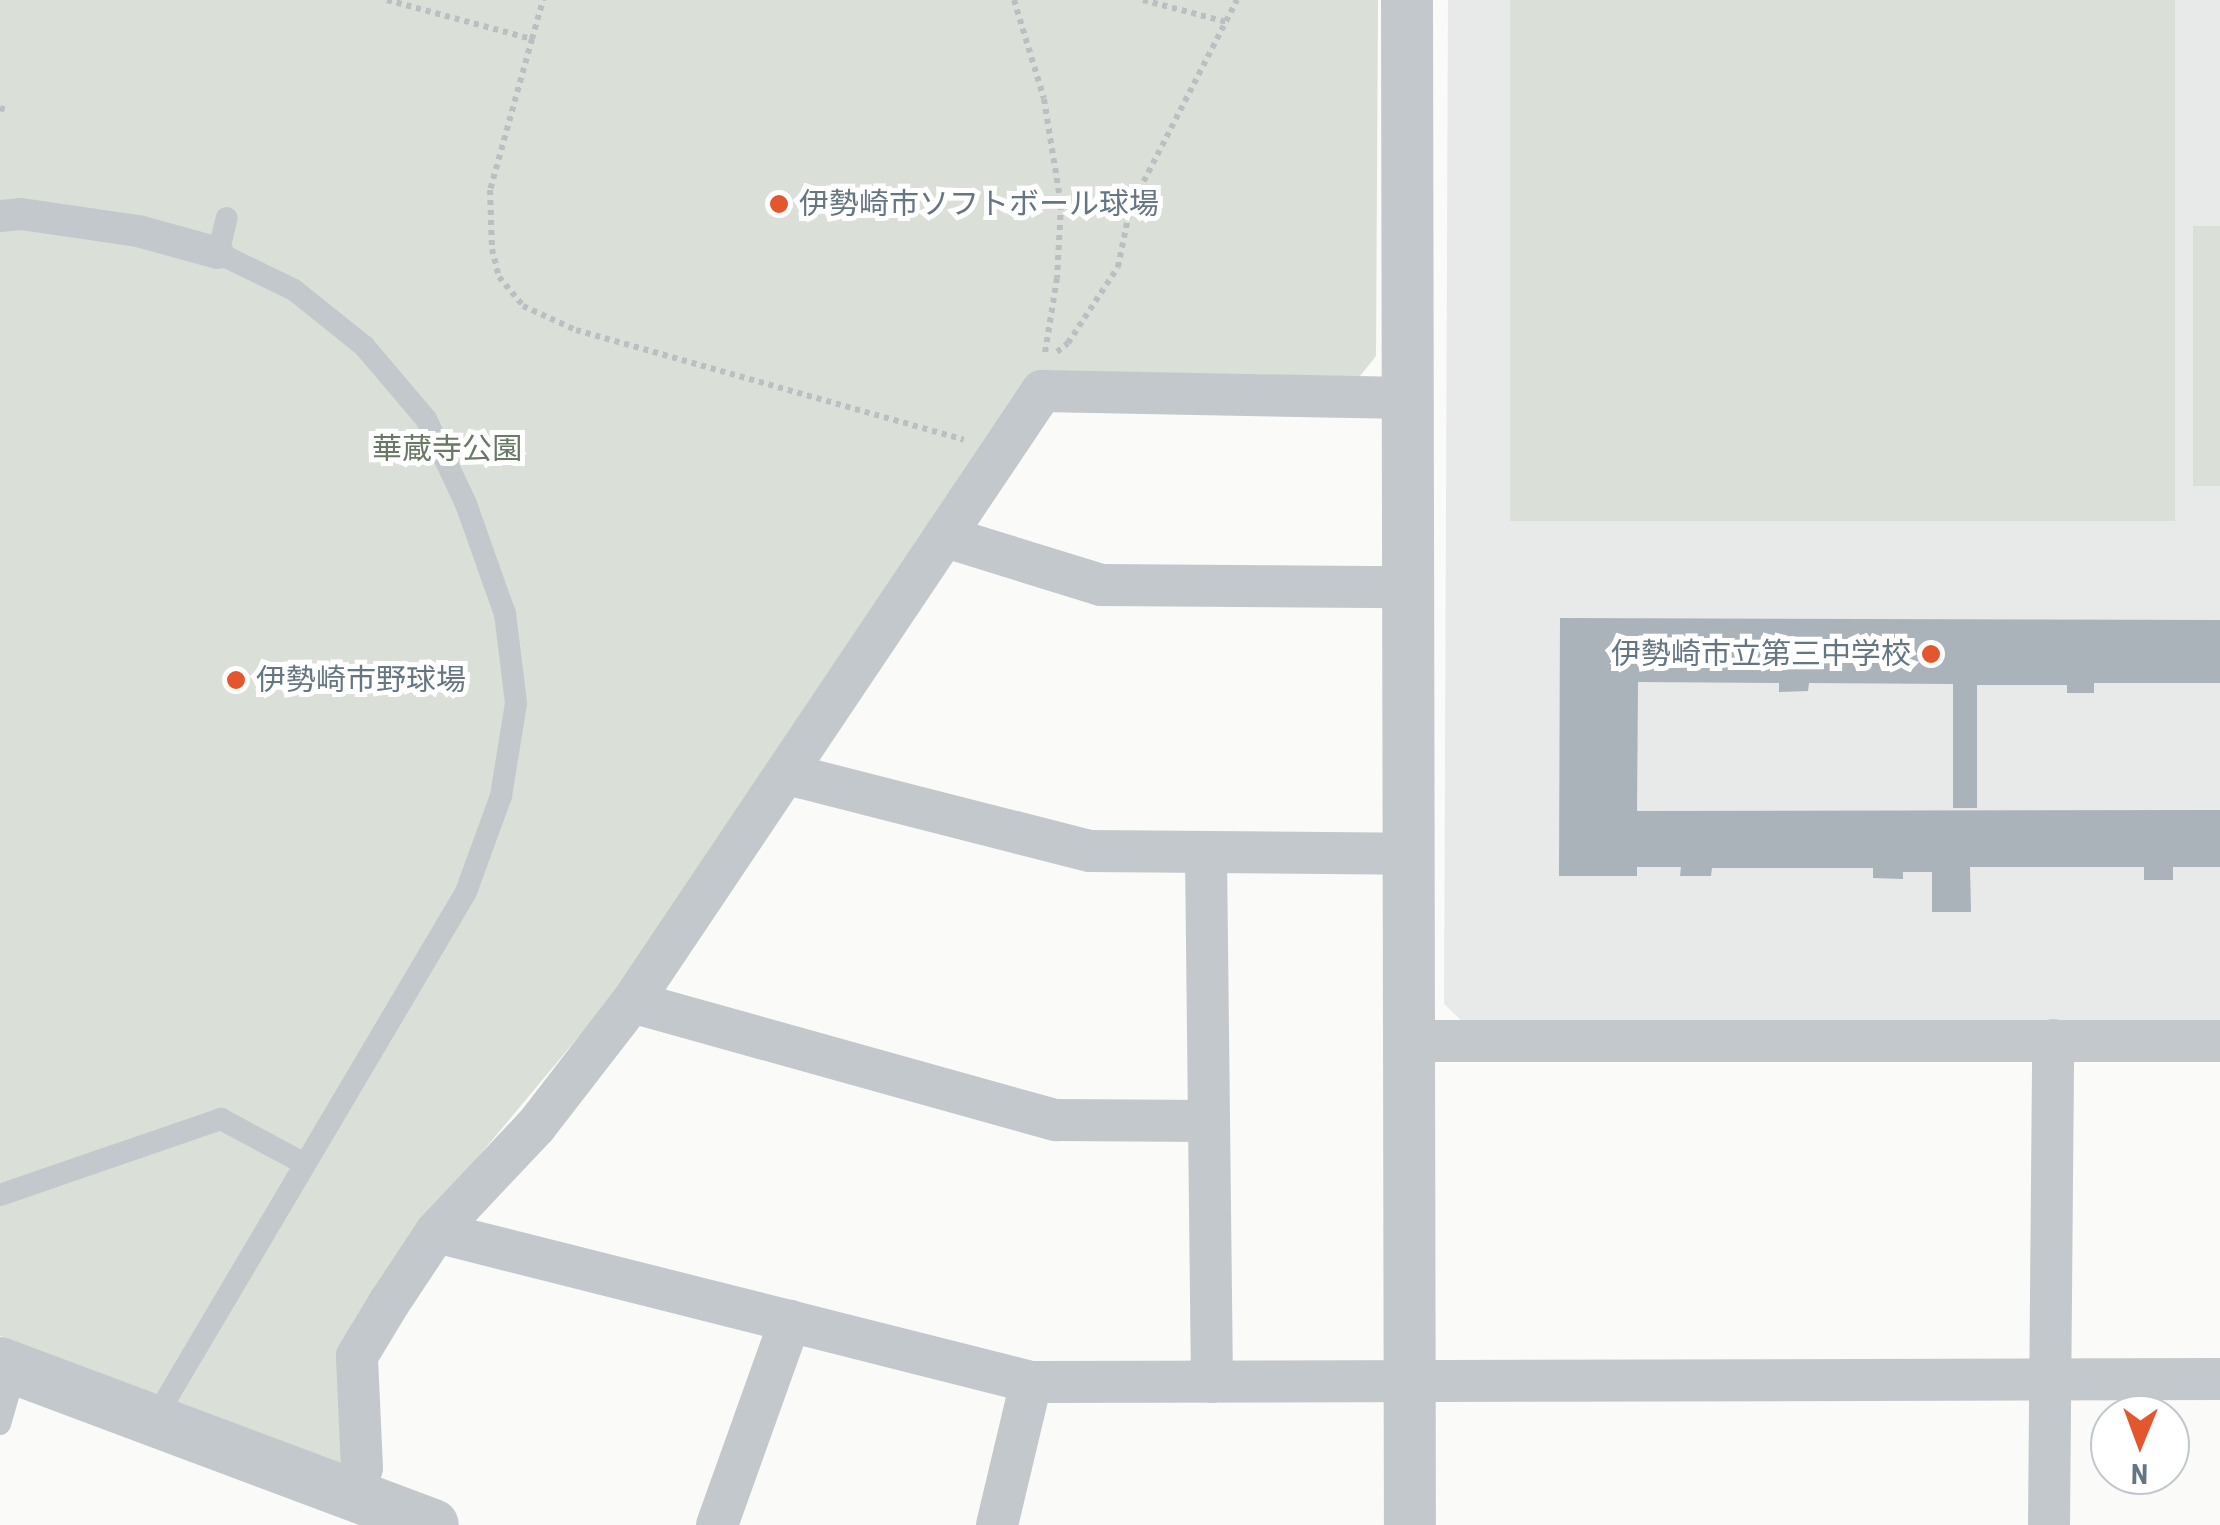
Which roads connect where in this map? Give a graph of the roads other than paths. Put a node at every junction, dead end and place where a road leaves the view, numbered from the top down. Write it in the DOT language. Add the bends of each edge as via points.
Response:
graph roads {
  1 [pos="1407,0"];
  2 [pos="0,216"];
  3 [pos="227,218"];
  4 [pos="218,253"];
  5 [pos="1406,398"];
  6 [pos="946,537"];
  7 [pos="1406,587"];
  8 [pos="792,769"];
  9 [pos="1408,854"];
  10 [pos="1206,855"];
  11 [pos="632,1002"];
  12 [pos="2053,1040"];
  13 [pos="2220,1040"];
  14 [pos="1410,1041"];
  15 [pos="1208,1121"];
  16 [pos="305,1164"];
  17 [pos="0,1195"];
  18 [pos="436,1232"];
  19 [pos="790,1321"];
  20 [pos="8,1366"];
  21 [pos="2050,1380"];
  22 [pos="2220,1380"];
  23 [pos="1031,1382"];
  24 [pos="1212,1382"];
  25 [pos="1410,1383"];
  26 [pos="154,1420"];
  27 [pos="0,1424"];
  28 [pos="395,1514"];
  29 [pos="716,1525"];
  30 [pos="997,1525"];
  31 [pos="1410,1525"];
  32 [pos="2049,1525"];
  1 -- 5 [label="street"];
  2 -- 4 [label="street" via="138,231"];
  3 -- 4 [label="lane"];
  4 -- 16 [label="lane" via="308,301 364,346 426,419 466,504 505,614 516,703 501,796 466,892"];
  5 -- 6 [label="street" via="1042,392"];
  5 -- 7 [label="street"];
  6 -- 7 [label="street" via="1101,585"];
  6 -- 8 [label="street"];
  7 -- 9 [label="street"];
  8 -- 10 [label="street" via="804,778 1090,851"];
  8 -- 11 [label="street"];
  9 -- 10 [label="street"];
  9 -- 14 [label="street"];
  10 -- 15 [label="street"];
  11 -- 15 [label="street" via="1056,1120"];
  11 -- 18 [label="street" via="536,1126"];
  12 -- 13 [label="street"];
  12 -- 14 [label="street"];
  12 -- 21 [label="street"];
  14 -- 25 [label="street"];
  15 -- 24 [label="street"];
  16 -- 17 [label="lane" via="221,1119"];
  16 -- 26 [label="lane"];
  18 -- 19 [label="street"];
  18 -- 28 [label="street" via="357,1356 362,1468"];
  19 -- 23 [label="street"];
  19 -- 29 [label="street"];
  20 -- 26 [label="street"];
  20 -- 27 [label="lane"];
  21 -- 22 [label="street"];
  21 -- 25 [label="street"];
  21 -- 32 [label="street"];
  23 -- 24 [label="street"];
  23 -- 30 [label="street"];
  24 -- 25 [label="street"];
  25 -- 31 [label="street"];
  26 -- 28 [label="street"];
}
